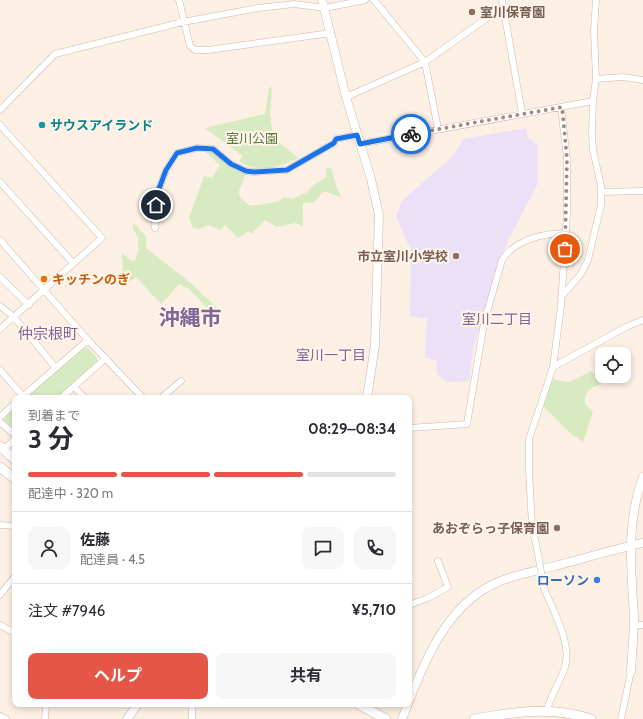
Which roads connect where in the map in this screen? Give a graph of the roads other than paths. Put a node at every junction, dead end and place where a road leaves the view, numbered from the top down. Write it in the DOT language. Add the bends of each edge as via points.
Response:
graph roads {
  1 [pos="179,0"];
  2 [pos="366,0"];
  3 [pos="374,0"];
  4 [pos="596,0"];
  5 [pos="503,3"];
  6 [pos="324,4"];
  7 [pos="183,22"];
  8 [pos="331,33"];
  9 [pos="425,62"];
  10 [pos="596,79"];
  11 [pos="643,80"];
  12 [pos="346,97"];
  13 [pos="593,101"];
  14 [pos="562,107"];
  15 [pos="0,110"];
  16 [pos="522,113"];
  17 [pos="0,124"];
  18 [pos="438,129"];
  19 [pos="357,135"];
  20 [pos="360,144"];
  21 [pos="0,182"];
  22 [pos="643,191"];
  23 [pos="602,192"];
  24 [pos="155,228"];
  25 [pos="566,233"];
  26 [pos="0,240"];
  27 [pos="73,263"];
  28 [pos="0,277"];
  29 [pos="44,290"];
  30 [pos="562,297"];
  31 [pos="29,305"];
  32 [pos="0,306"];
  33 [pos="14,318"];
  34 [pos="643,320"];
  35 [pos="0,329"];
  36 [pos="88,340"];
  37 [pos="106,358"];
  38 [pos="55,367"];
  39 [pos="553,367"];
  40 [pos="0,370"];
  41 [pos="181,381"];
  42 [pos="74,387"];
  43 [pos="20,395"];
  44 [pos="24,395"];
  45 [pos="65,395"];
  46 [pos="81,395"];
  47 [pos="140,395"];
  48 [pos="165,395"];
  49 [pos="367,395"];
  50 [pos="12,406"];
  51 [pos="0,417"];
  52 [pos="0,422"];
  53 [pos="412,428"];
  54 [pos="12,432"];
  55 [pos="12,442"];
  56 [pos="2,448"];
  57 [pos="12,457"];
  58 [pos="0,467"];
  59 [pos="12,477"];
  60 [pos="643,477"];
  61 [pos="0,525"];
  62 [pos="12,526"];
  63 [pos="643,542"];
  64 [pos="630,546"];
  65 [pos="438,562"];
  66 [pos="12,580"];
  67 [pos="0,595"];
  68 [pos="412,604"];
  69 [pos="0,625"];
  70 [pos="634,625"];
  71 [pos="643,625"];
  72 [pos="12,632"];
  73 [pos="630,671"];
  74 [pos="412,685"];
  75 [pos="46,707"];
  76 [pos="136,707"];
  77 [pos="192,707"];
  78 [pos="364,707"];
  79 [pos="407,707"];
  80 [pos="547,710"];
  81 [pos="0,716"];
  82 [pos="6,719"];
  83 [pos="45,719"];
  84 [pos="127,719"];
  85 [pos="192,719"];
  86 [pos="386,719"];
  87 [pos="402,719"];
  88 [pos="474,719"];
  89 [pos="591,719"];
  90 [pos="621,719"];
  1 -- 7 [label="street"];
  2 -- 6 [label="street"];
  3 -- 9 [label="street"];
  4 -- 10 [label="street"];
  5 -- 9 [label="street"];
  5 -- 16 [label="street"];
  6 -- 7 [label="street" via="282,5"];
  6 -- 8 [label="street"];
  7 -- 8 [label="street" via="190,46 196,50"];
  7 -- 15 [label="street" via="55,54"];
  8 -- 12 [label="street"];
  9 -- 12 [label="street"];
  9 -- 18 [label="street"];
  10 -- 11 [label="street" via="624,77"];
  10 -- 13 [label="street"];
  12 -- 19 [label="street"];
  13 -- 14 [label="street"];
  13 -- 23 [label="street" via="593,150"];
  14 -- 16 [label="street"];
  14 -- 25 [label="street" via="567,159"];
  16 -- 18 [label="street"];
  17 -- 27 [label="street" via="102,238"];
  18 -- 20 [label="street"];
  19 -- 20 [label="street"];
  19 -- 24 [label="street" via="336,139 334,143 287,170 246,171 231,164 213,149 197,148 177,153 166,170 157,194"];
  20 -- 49 [label="street" via="375,197 380,232 375,346"];
  21 -- 27 [label="street"];
  22 -- 23 [label="street"];
  23 -- 30 [label="street" via="588,260 581,274"];
  25 -- 30 [label="street"];
  25 -- 53 [label="street" via="531,239 515,247 502,260 484,323 466,424"];
  26 -- 29 [label="street"];
  27 -- 29 [label="street"];
  28 -- 31 [label="street"];
  29 -- 31 [label="street"];
  29 -- 36 [label="street"];
  30 -- 39 [label="street" via="557,353"];
  31 -- 33 [label="street"];
  32 -- 33 [label="street"];
  33 -- 35 [label="street"];
  33 -- 38 [label="street"];
  34 -- 39 [label="street"];
  36 -- 37 [label="street"];
  36 -- 38 [label="street" via="72,356"];
  37 -- 42 [label="street"];
  37 -- 47 [label="street"];
  38 -- 44 [label="street"];
  39 -- 80 [label="street, bridge" via="529,439 532,526 544,588 567,650 564,669 550,696"];
  40 -- 43 [label="street"];
  41 -- 48 [label="street"];
  42 -- 45 [label="street"];
  42 -- 46 [label="street"];
  50 -- 51 [label="street"];
  52 -- 54 [label="street"];
  55 -- 56 [label="street"];
  56 -- 57 [label="main road"];
  58 -- 59 [label="main road"];
  60 -- 64 [label="street" via="633,511"];
  61 -- 62 [label="street"];
  63 -- 64 [label="street"];
  64 -- 70 [label="street"];
  64 -- 74 [label="street" via="517,576 477,593 443,630"];
  65 -- 68 [label="street" via="448,587"];
  66 -- 67 [label="street"];
  69 -- 72 [label="street"];
  70 -- 71 [label="street"];
  70 -- 73 [label="street"];
  73 -- 90 [label="street"];
  75 -- 83 [label="street"];
  76 -- 84 [label="street"];
  77 -- 85 [label="street"];
  78 -- 86 [label="main road"];
  79 -- 87 [label="street"];
  80 -- 88 [label="main road"];
  80 -- 89 [label="main road"];
  81 -- 82 [label="street"];
}
